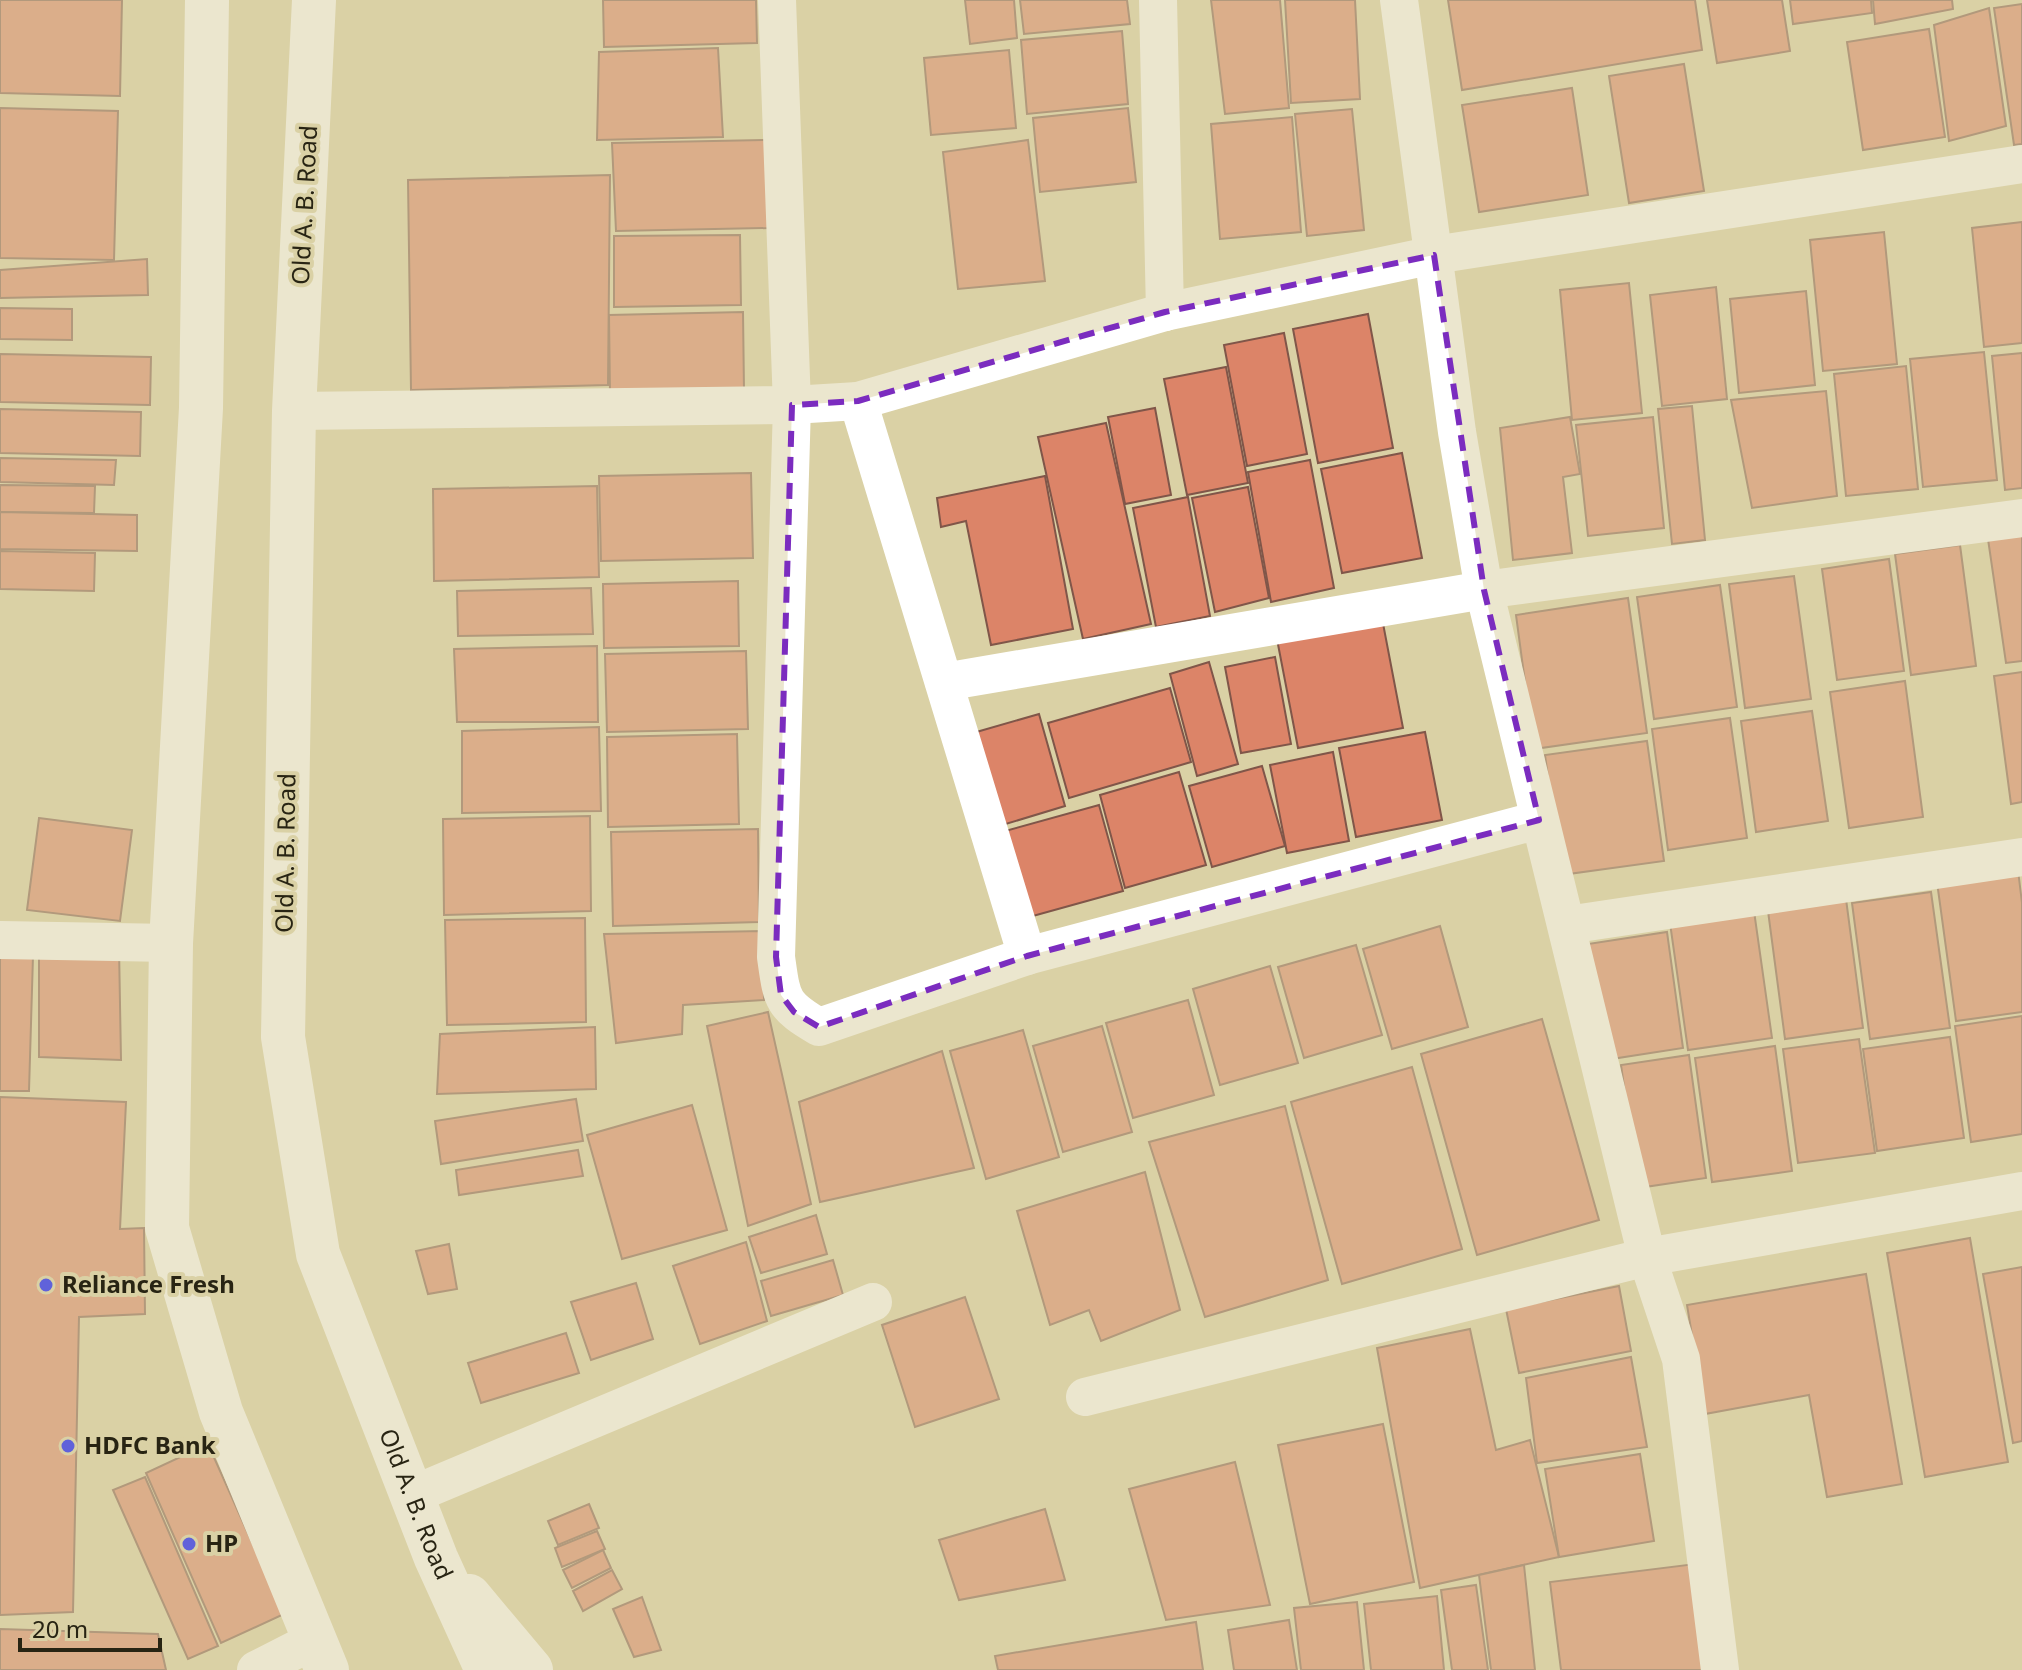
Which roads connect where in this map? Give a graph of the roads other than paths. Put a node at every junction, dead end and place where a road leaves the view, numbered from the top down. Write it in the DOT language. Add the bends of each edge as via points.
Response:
graph roads {
  1 [pos="207,0"];
  2 [pos="314,0"];
  3 [pos="777,0"];
  4 [pos="1158,0"];
  5 [pos="1399,0"];
  6 [pos="2022,164"];
  7 [pos="1434,255"];
  8 [pos="1165,312"];
  9 [pos="858,401"];
  10 [pos="792,405"];
  11 [pos="294,411"];
  12 [pos="2022,518"];
  13 [pos="1484,590"];
  14 [pos="944,682"];
  15 [pos="1539,820"];
  16 [pos="2022,857"];
  17 [pos="1567,925"];
  18 [pos="0,940"];
  19 [pos="171,943"];
  20 [pos="1027,956"];
  21 [pos="2022,1191"];
  22 [pos="1647,1257"];
  23 [pos="873,1302"];
  24 [pos="1085,1397"];
  25 [pos="412,1495"];
  26 [pos="436,1558"];
  27 [pos="321,1655"];
  28 [pos="256,1670"];
  29 [pos="487,1670"];
  30 [pos="531,1670"];
  31 [pos="1720,1670"];
  1 -- 19 [label="main road" via="201,408"];
  2 -- 11 [label="main road, Old A. B. Road"];
  3 -- 10 [label="street"];
  4 -- 8 [label="street"];
  5 -- 7 [label="street"];
  6 -- 7 [label="street"];
  7 -- 8 [label="street"];
  7 -- 13 [label="street"];
  8 -- 9 [label="street"];
  9 -- 10 [label="street"];
  9 -- 14 [label="street"];
  10 -- 11 [label="street"];
  10 -- 20 [label="street" via="776,957 781,995 794,1012 819,1027"];
  11 -- 25 [label="main road, Old A. B. Road" via="283,1037 318,1254"];
  12 -- 13 [label="street"];
  13 -- 14 [label="street"];
  13 -- 15 [label="street"];
  14 -- 20 [label="street"];
  15 -- 17 [label="street"];
  15 -- 20 [label="street"];
  16 -- 17 [label="street"];
  17 -- 22 [label="street"];
  18 -- 19 [label="street"];
  19 -- 27 [label="main road" via="167,1228 221,1412"];
  21 -- 22 [label="street"];
  22 -- 24 [label="street"];
  22 -- 31 [label="street" via="1681,1359"];
  23 -- 25 [label="street"];
  25 -- 26 [label="main road, Old A. B. Road"];
  26 -- 29 [label="main road, Old A. B. Road"];
  26 -- 30 [label="main road"];
  27 -- 28 [label="street"];
}
